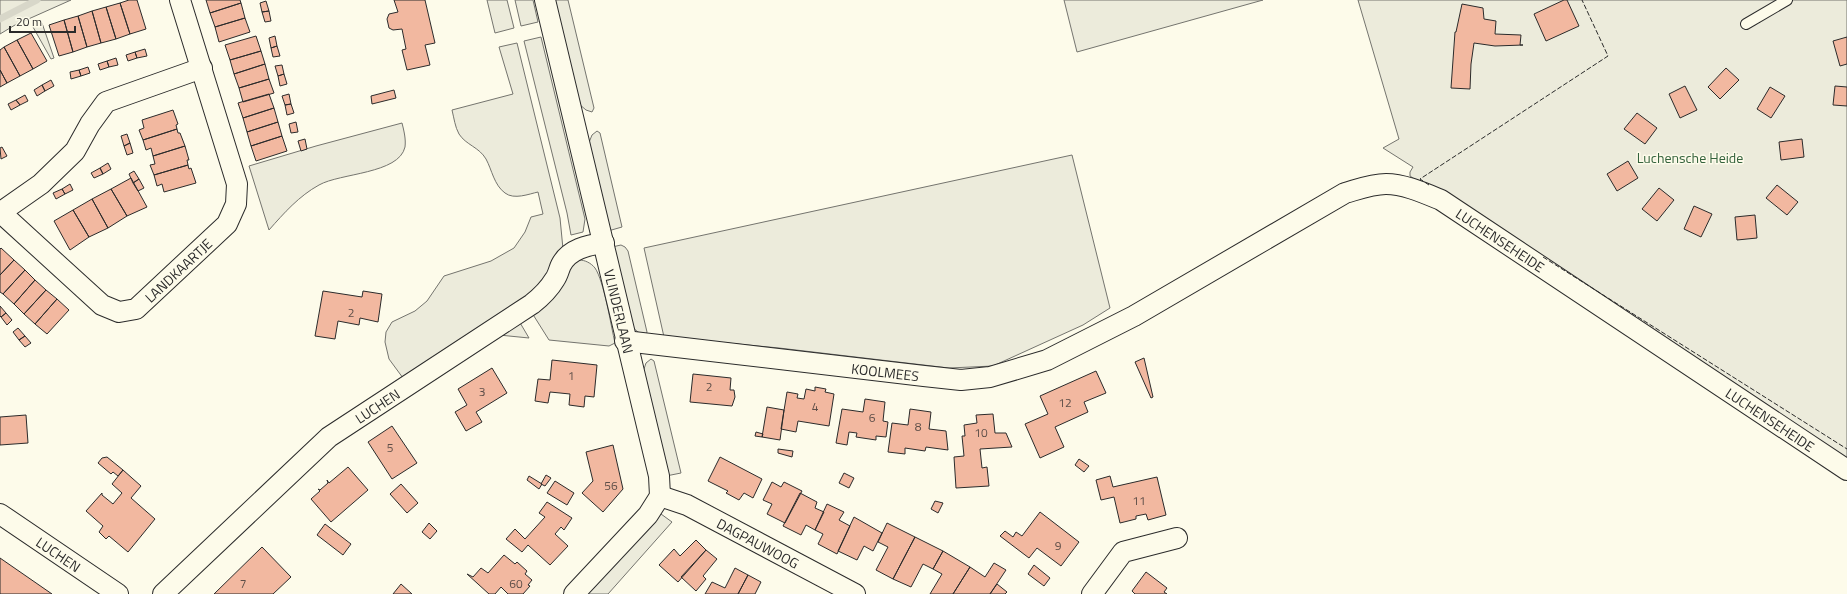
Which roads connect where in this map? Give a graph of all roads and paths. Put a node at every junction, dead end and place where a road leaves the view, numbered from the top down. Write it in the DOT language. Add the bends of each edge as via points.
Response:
graph roads {
  1 [pos="180,0"];
  2 [pos="545,0"];
  3 [pos="1787,0"];
  4 [pos="1746,24"];
  5 [pos="202,68"];
  6 [pos="1,212"];
  7 [pos="604,243"];
  8 [pos="1134,316"];
  9 [pos="625,341"];
  10 [pos="1847,470"];
  11 [pos="660,496"];
  12 [pos="0,514"];
  13 [pos="1177,538"];
  14 [pos="118,594"];
  15 [pos="163,594"];
  16 [pos="574,594"];
  17 [pos="854,594"];
  18 [pos="1092,594"];
  1 -- 5 [label="street, LANDKAARTJE"];
  2 -- 7 [label="street, VLINDERLAAN"];
  3 -- 4 [label="lane"];
  5 -- 6 [label="street, LANDKAARTJE" via="106,102 75,150 41,184"];
  5 -- 6 [label="street, LANDKAARTJE" via="238,184 236,204 227,224 136,309 119,312 102,305"];
  7 -- 9 [label="street, VLINDERLAAN"];
  7 -- 15 [label="street, LUCHEN" via="587,246 570,254 562,263 547,291 532,304 329,437"];
  8 -- 9 [label="street, KOOLMEES" via="1047,360 990,377 961,380"];
  8 -- 10 [label="street, LUCHENSEHEIDE" via="1346,193 1367,186 1387,184 1418,191 1440,200"];
  9 -- 11 [label="street, VLINDERLAAN" via="658,476"];
  11 -- 16 [label="street" via="648,515"];
  11 -- 17 [label="street, DAGPAUWOOG" via="687,505"];
  12 -- 14 [label="street, LUCHEN"];
  13 -- 18 [label="street" via="1123,552"];
}
